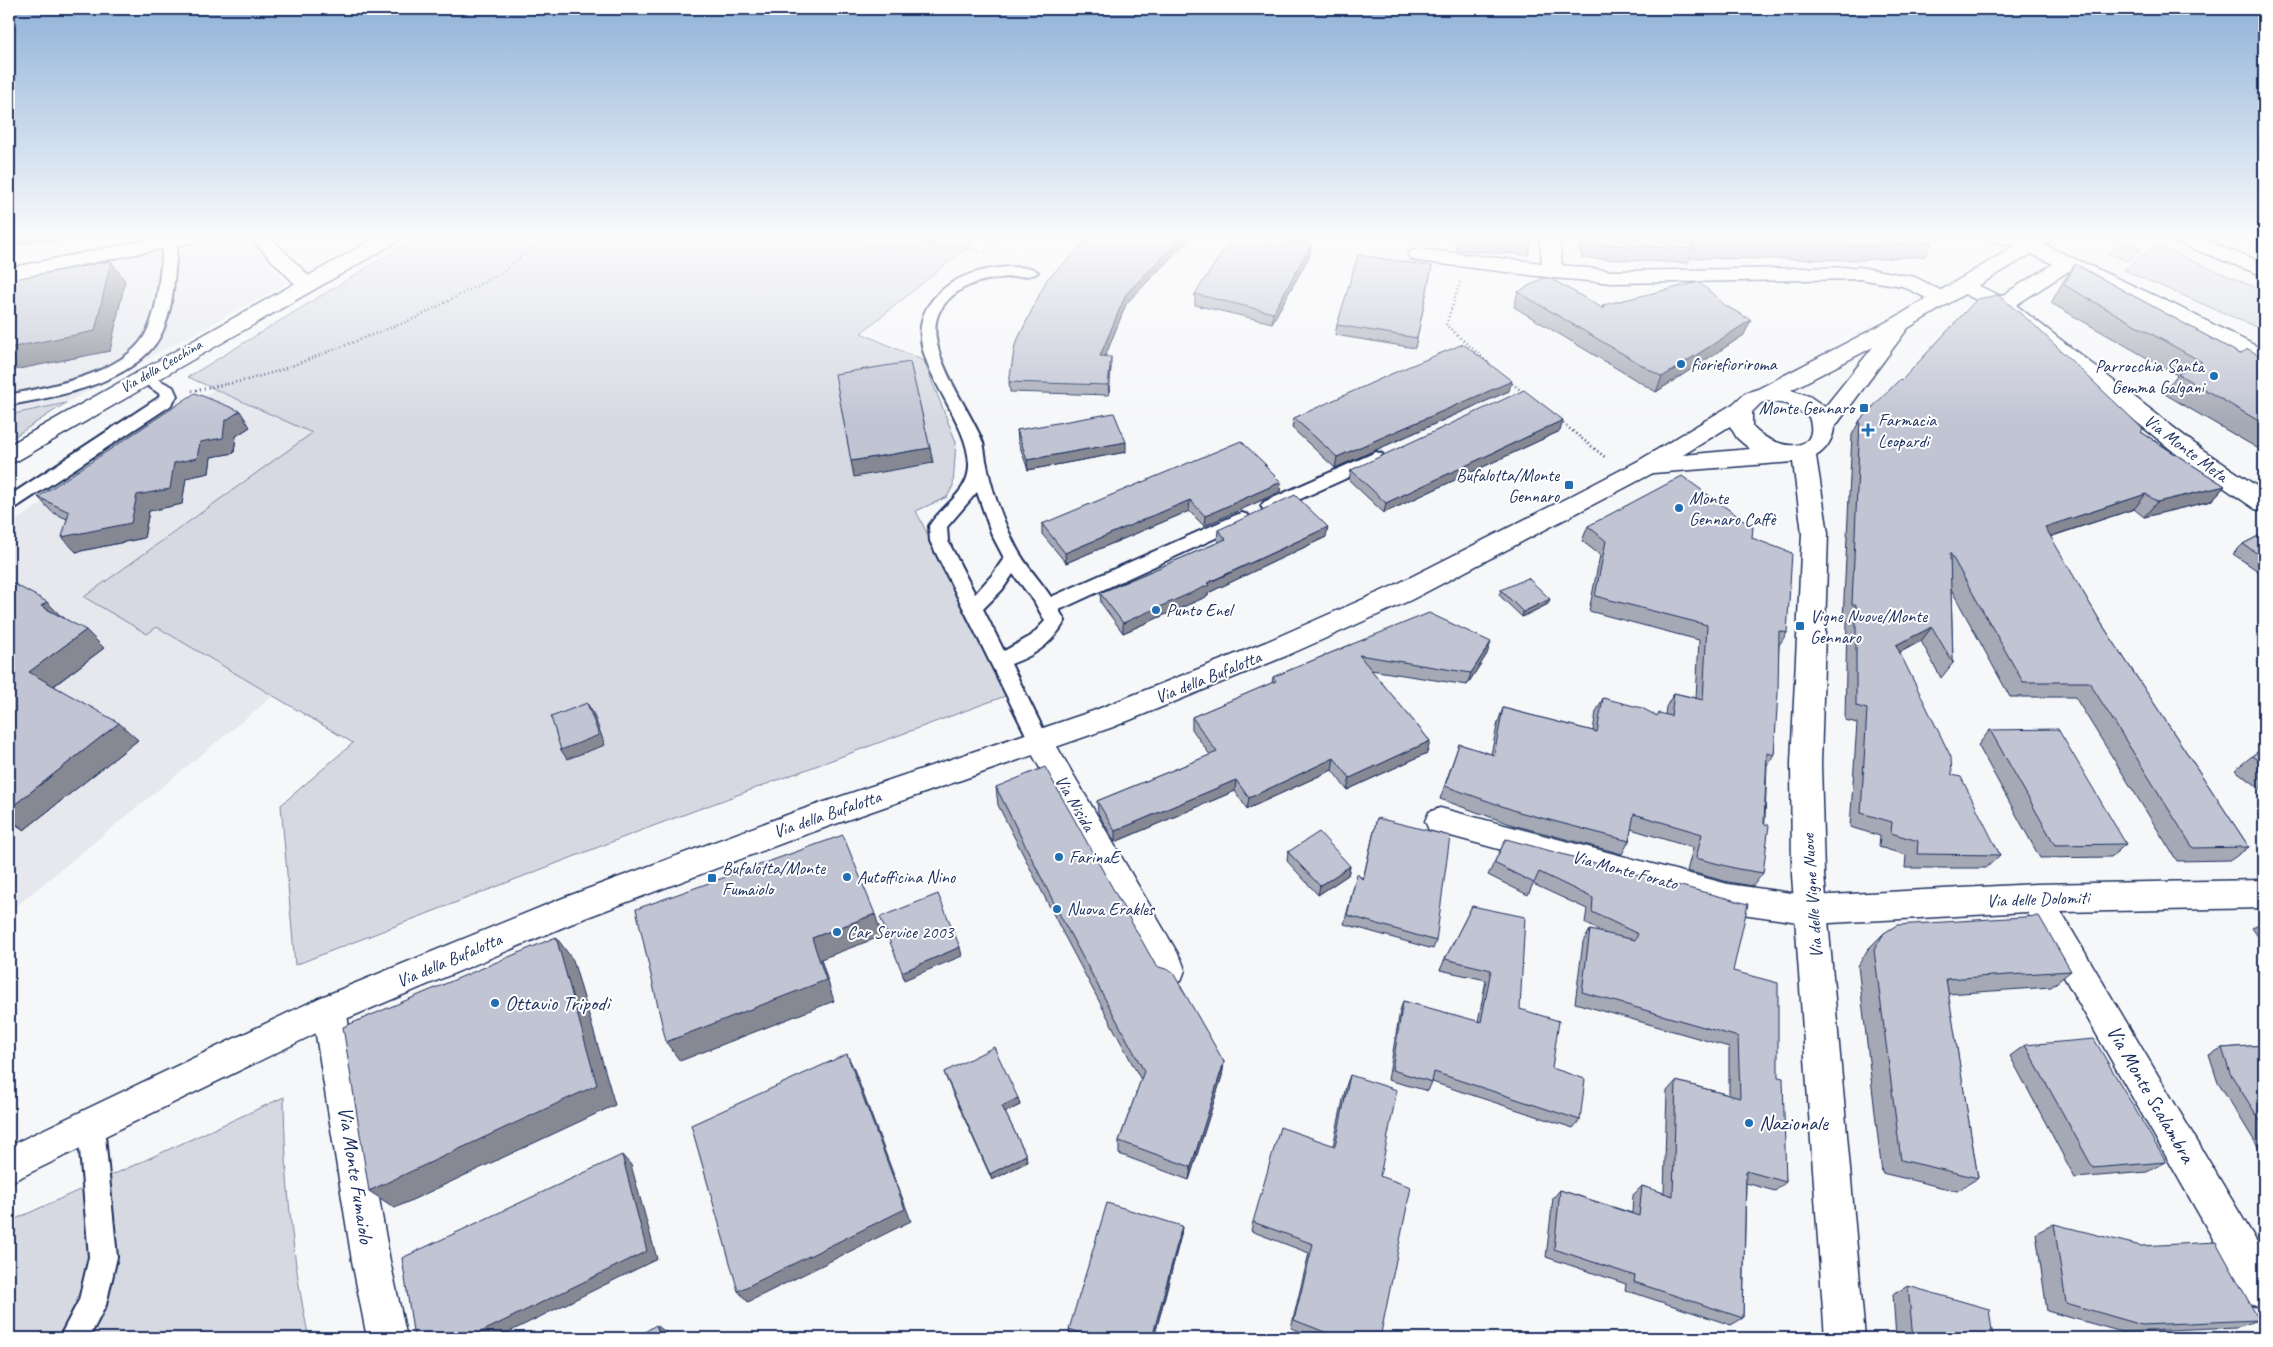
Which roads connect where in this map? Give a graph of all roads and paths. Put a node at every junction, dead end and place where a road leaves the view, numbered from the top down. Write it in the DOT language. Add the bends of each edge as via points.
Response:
graph roads {
  1 [pos="162,299"];
  2 [pos="280,299"];
  3 [pos="452,299"];
  4 [pos="939,299"];
  5 [pos="1455,299"];
  6 [pos="1941,299"];
  7 [pos="1989,299"];
  8 [pos="2012,299"];
  9 [pos="2146,299"];
  10 [pos="2002,305"];
  11 [pos="1904,322"];
  12 [pos="2264,359"];
  13 [pos="1496,369"];
  14 [pos="1502,375"];
  15 [pos="143,377"];
  16 [pos="1766,394"];
  17 [pos="169,396"];
  18 [pos="1531,398"];
  19 [pos="9,400"];
  20 [pos="1741,410"];
  21 [pos="1554,416"];
  22 [pos="1824,425"];
  23 [pos="1394,450"];
  24 [pos="1795,453"];
  25 [pos="9,454"];
  26 [pos="978,466"];
  27 [pos="1637,471"];
  28 [pos="2264,503"];
  29 [pos="9,504"];
  30 [pos="1013,558"];
  31 [pos="1049,606"];
  32 [pos="972,608"];
  33 [pos="999,661"];
  34 [pos="1039,742"];
  35 [pos="1440,821"];
  36 [pos="2264,894"];
  37 [pos="2036,898"];
  38 [pos="1812,910"];
  39 [pos="1170,970"];
  40 [pos="329,1010"];
  41 [pos="90,1126"];
  42 [pos="9,1164"];
  43 [pos="2264,1290"];
  44 [pos="73,1338"];
  45 [pos="387,1338"];
  46 [pos="1845,1338"];
  1 -- 19 [label="lane" via="154,334 135,358 94,377"];
  2 -- 15 [label="street, Via della Cecchina"];
  3 -- 17 [label="path" via="416,318 281,370"];
  4 -- 26 [label="lane" via="931,312 928,330 930,352 970,430 978,451"];
  5 -- 13 [label="path" via="1446,325"];
  6 -- 11 [label="street"];
  7 -- 10 [label="street, Via Monte Meta"];
  8 -- 10 [label="street"];
  9 -- 12 [label="street"];
  10 -- 28 [label="street, Via Monte Meta" via="2192,454"];
  11 -- 16 [label="street"];
  11 -- 22 [label="street"];
  14 -- 18 [label="path"];
  15 -- 17 [label="lane" via="167,391"];
  15 -- 25 [label="street, Via della Cecchina"];
  16 -- 20 [label="street" via="1753,398"];
  16 -- 22 [label="street" via="1790,397 1810,406 1817,411"];
  17 -- 29 [label="lane"];
  20 -- 24 [label="street" via="1739,423 1744,433 1757,444"];
  20 -- 27 [label="street, Via della Bufalotta"];
  21 -- 27 [label="path"];
  22 -- 24 [label="street" via="1820,440"];
  23 -- 31 [label="lane"];
  24 -- 27 [label="street"];
  24 -- 38 [label="street, Via delle Vigne Nuove" via="1815,533 1806,763"];
  26 -- 30 [label="lane" via="999,531"];
  26 -- 32 [label="lane" via="974,485 938,526 939,541"];
  27 -- 34 [label="street, Via della Bufalotta" via="1402,593 1170,693"];
  30 -- 31 [label="lane"];
  30 -- 32 [label="lane" via="998,584"];
  31 -- 33 [label="lane" via="1054,621 1048,634 1036,646"];
  32 -- 33 [label="lane"];
  33 -- 34 [label="lane"];
  34 -- 39 [label="street, Via Nisida"];
  34 -- 40 [label="street, Via della Bufalotta" via="729,848 574,908"];
  35 -- 38 [label="street, Via Monte Forato" via="1728,898"];
  36 -- 37 [label="street, Via delle Dolomiti"];
  37 -- 38 [label="street, Via delle Dolomiti"];
  37 -- 43 [label="street, Via Monte Scalambra"];
  38 -- 46 [label="street, Via delle Vigne Nuove"];
  40 -- 41 [label="street, Via della Bufalotta"];
  40 -- 45 [label="street, Via Monte Fumaiolo"];
  41 -- 42 [label="street, Via della Bufalotta"];
  41 -- 44 [label="lane" via="104,1257 92,1305"];
}
